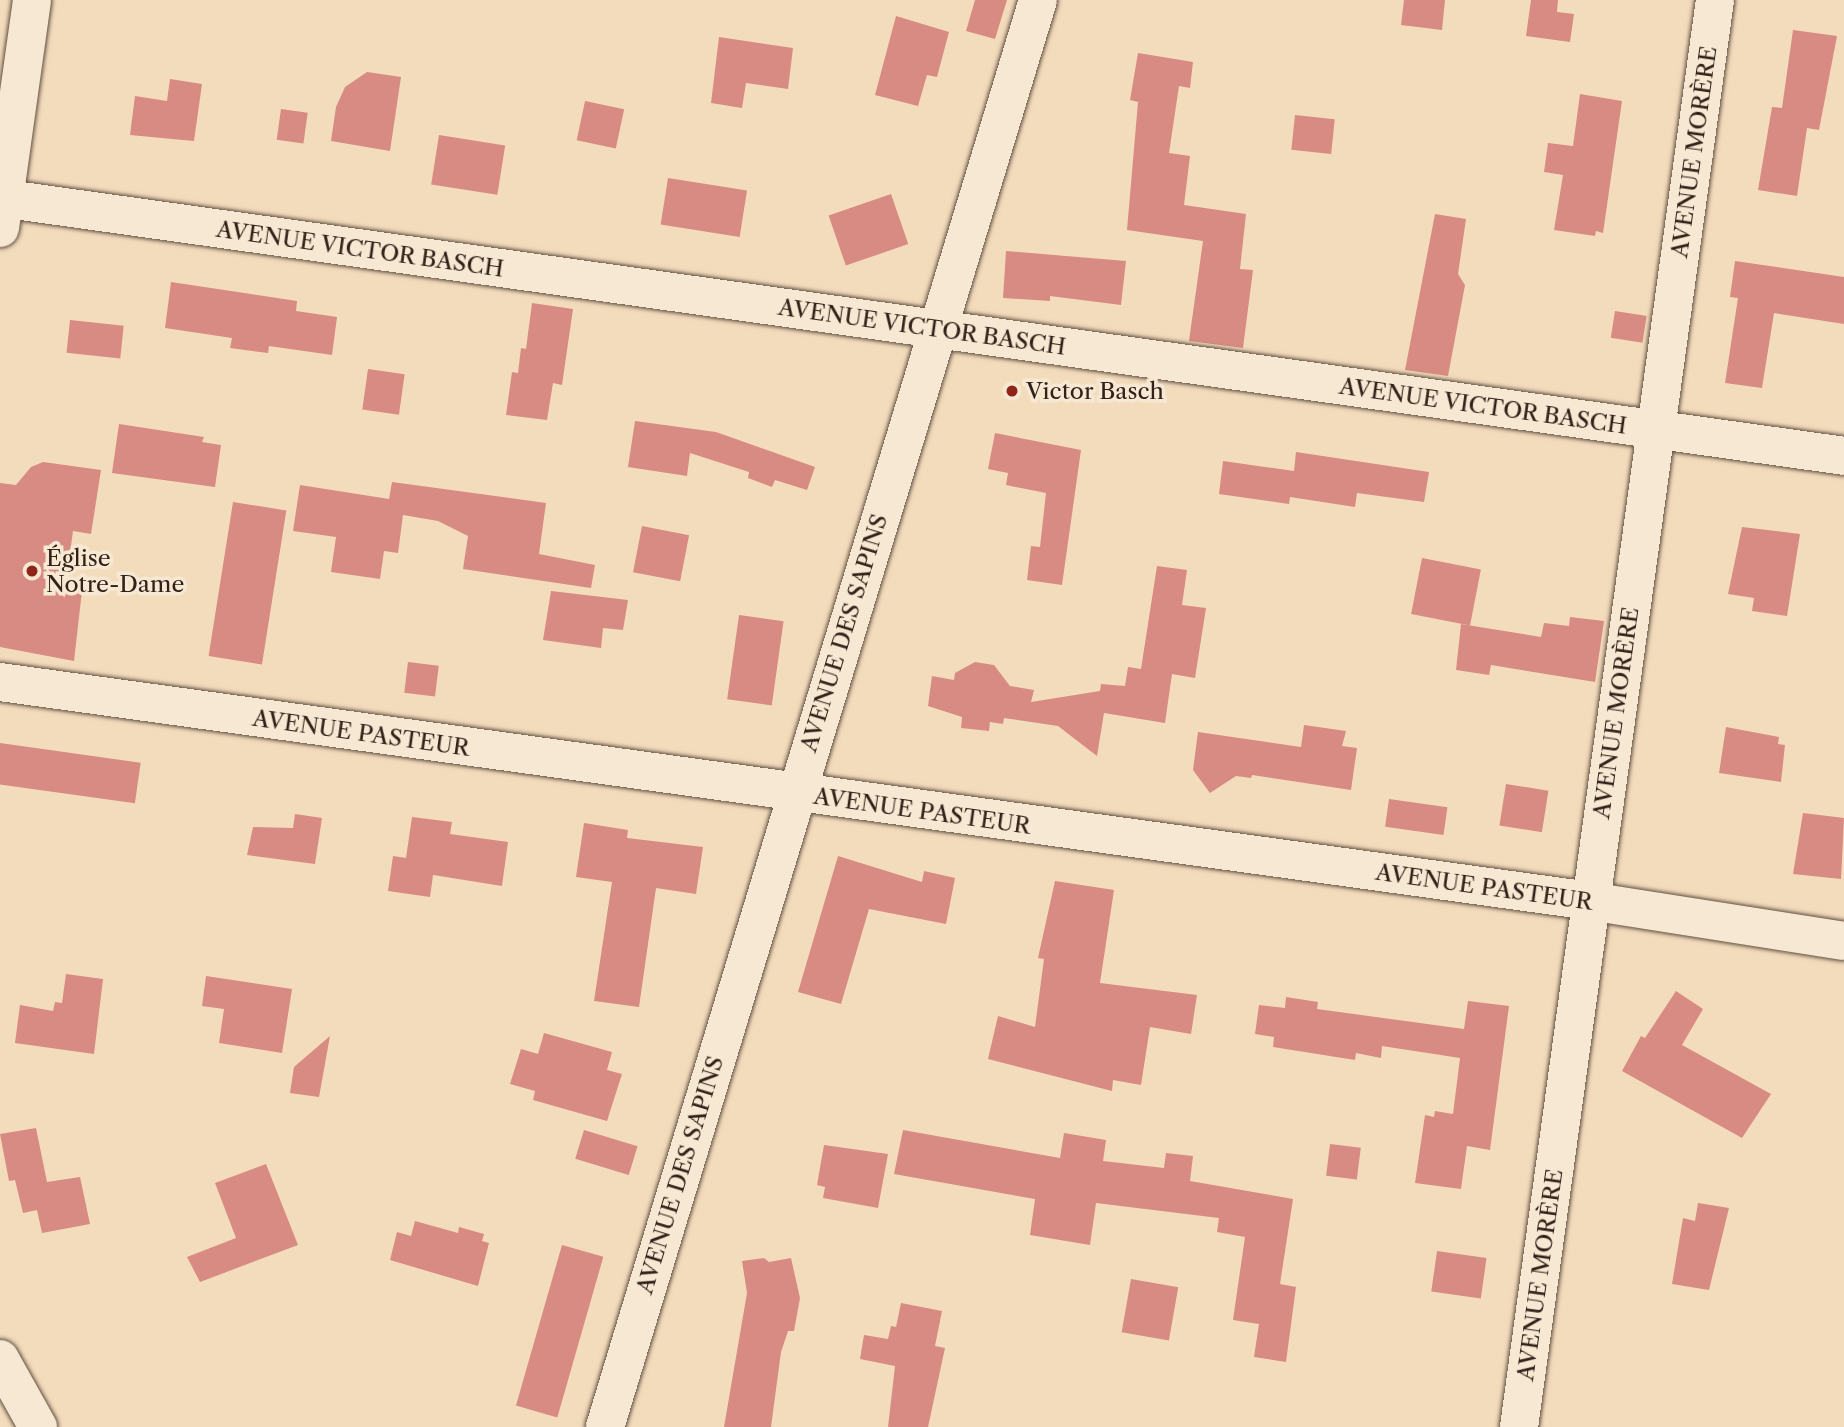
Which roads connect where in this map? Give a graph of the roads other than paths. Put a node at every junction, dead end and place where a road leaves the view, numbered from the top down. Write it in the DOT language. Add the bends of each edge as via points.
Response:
graph roads {
  1 [pos="32,0"];
  2 [pos="1038,0"];
  3 [pos="1715,0"];
  4 [pos="1,208"];
  5 [pos="938,329"];
  6 [pos="1655,430"];
  7 [pos="1844,456"];
  8 [pos="0,682"];
  9 [pos="794,794"];
  10 [pos="1590,902"];
  11 [pos="1844,941"];
  12 [pos="0,1359"];
  13 [pos="38,1427"];
  14 [pos="605,1427"];
  15 [pos="1519,1427"];
  1 -- 4 [label="street"];
  2 -- 5 [label="street, AVENUE DES SAPINS"];
  3 -- 6 [label="street, AVENUE MORÈRE"];
  4 -- 5 [label="street, AVENUE VICTOR BASCH"];
  5 -- 6 [label="street, AVENUE VICTOR BASCH"];
  5 -- 9 [label="street, AVENUE DES SAPINS"];
  6 -- 7 [label="street, AVENUE VICTOR BASCH"];
  6 -- 10 [label="street, AVENUE MORÈRE"];
  8 -- 9 [label="street, AVENUE PASTEUR"];
  9 -- 10 [label="street, AVENUE PASTEUR"];
  9 -- 14 [label="street, AVENUE DES SAPINS"];
  10 -- 11 [label="street, AVENUE PASTEUR"];
  10 -- 15 [label="street, AVENUE MORÈRE"];
  12 -- 13 [label="street"];
}
